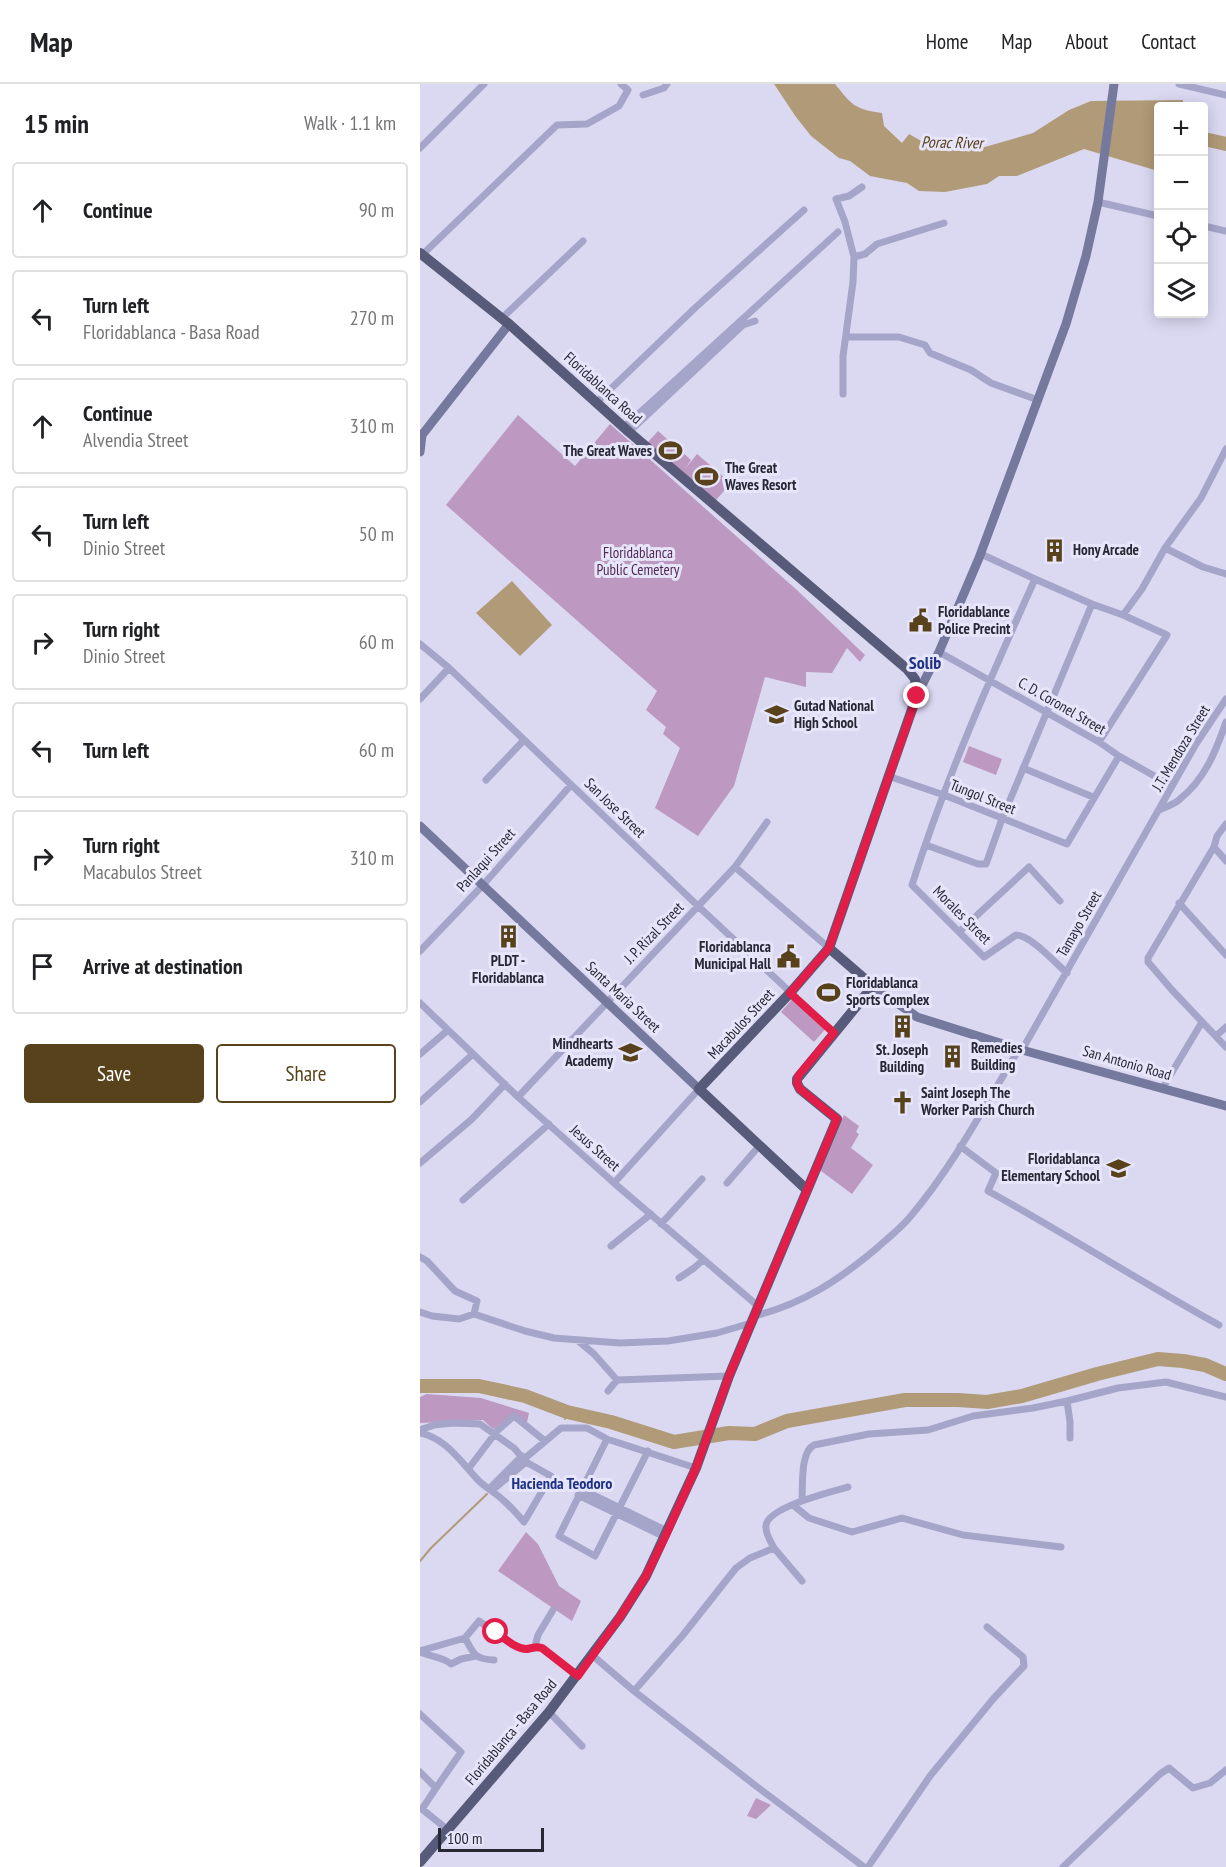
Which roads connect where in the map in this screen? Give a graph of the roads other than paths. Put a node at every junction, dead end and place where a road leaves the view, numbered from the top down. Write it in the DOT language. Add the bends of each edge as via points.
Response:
graph roads {
  1 [pos="484,84"];
  2 [pos="621,84"];
  3 [pos="667,84"];
  4 [pos="1179,84"];
  5 [pos="1114,85"];
  6 [pos="643,95"];
  7 [pos="1226,95"];
  8 [pos="420,148"];
  9 [pos="862,187"];
  10 [pos="1098,202"];
  11 [pos="804,210"];
  12 [pos="1154,215"];
  13 [pos="944,223"];
  14 [pos="1208,227"];
  15 [pos="1226,231"];
  16 [pos="838,232"];
  17 [pos="583,241"];
  18 [pos="421,254"];
  19 [pos="854,257"];
  20 [pos="506,321"];
  21 [pos="755,321"];
  22 [pos="846,337"];
  23 [pos="843,394"];
  24 [pos="1038,400"];
  25 [pos="596,403"];
  26 [pos="627,430"];
  27 [pos="1226,449"];
  28 [pos="420,452"];
  29 [pos="1165,548"];
  30 [pos="981,554"];
  31 [pos="1226,574"];
  32 [pos="1035,579"];
  33 [pos="1092,604"];
  34 [pos="1123,615"];
  35 [pos="420,644"];
  36 [pos="939,652"];
  37 [pos="448,668"];
  38 [pos="990,681"];
  39 [pos="917,696"];
  40 [pos="420,699"];
  41 [pos="1226,699"];
  42 [pos="1046,713"];
  43 [pos="1226,722"];
  44 [pos="524,740"];
  45 [pos="1099,742"];
  46 [pos="1119,756"];
  47 [pos="1023,768"];
  48 [pos="888,776"];
  49 [pos="486,780"];
  50 [pos="571,785"];
  51 [pos="1172,786"];
  52 [pos="944,795"];
  53 [pos="1094,797"];
  54 [pos="1160,810"];
  55 [pos="1002,819"];
  56 [pos="767,822"];
  57 [pos="1226,824"];
  58 [pos="420,826"];
  59 [pos="926,844"];
  60 [pos="1214,847"];
  61 [pos="1226,861"];
  62 [pos="735,867"];
  63 [pos="483,885"];
  64 [pos="1060,901"];
  65 [pos="1179,903"];
  66 [pos="698,906"];
  67 [pos="960,931"];
  68 [pos="829,948"];
  69 [pos="420,951"];
  70 [pos="1226,955"];
  71 [pos="1067,973"];
  72 [pos="873,986"];
  73 [pos="790,993"];
  74 [pos="606,1002"];
  75 [pos="421,1005"];
  76 [pos="1202,1022"];
  77 [pos="1226,1027"];
  78 [pos="448,1030"];
  79 [pos="834,1033"];
  80 [pos="1216,1036"];
  81 [pos="1226,1047"];
  82 [pos="1021,1050"];
  83 [pos="420,1054"];
  84 [pos="473,1054"];
  85 [pos="505,1084"];
  86 [pos="699,1089"];
  87 [pos="1162,1089"];
  88 [pos="518,1097"];
  89 [pos="420,1102"];
  90 [pos="1226,1106"];
  91 [pos="549,1124"];
  92 [pos="760,1145"];
  93 [pos="960,1146"];
  94 [pos="420,1163"];
  95 [pos="702,1179"];
  96 [pos="614,1183"];
  97 [pos="727,1183"];
  98 [pos="806,1189"];
  99 [pos="463,1200"];
  100 [pos="651,1215"];
  101 [pos="661,1224"];
  102 [pos="611,1246"];
  103 [pos="420,1257"];
  104 [pos="703,1260"];
  105 [pos="678,1278"];
  106 [pos="420,1312"];
  107 [pos="474,1314"];
  108 [pos="752,1322"];
  109 [pos="1219,1325"];
  110 [pos="576,1340"];
  111 [pos="729,1376"];
  112 [pos="617,1380"];
  113 [pos="608,1391"];
  114 [pos="1226,1397"];
  115 [pos="1066,1401"];
  116 [pos="420,1432"];
  117 [pos="496,1435"];
  118 [pos="1070,1438"];
  119 [pos="607,1439"];
  120 [pos="545,1441"];
  121 [pos="648,1451"];
  122 [pos="524,1459"];
  123 [pos="697,1464"];
  124 [pos="469,1468"];
  125 [pos="848,1487"];
  126 [pos="490,1490"];
  127 [pos="579,1492"];
  128 [pos="802,1501"];
  129 [pos="793,1505"];
  130 [pos="618,1511"];
  131 [pos="666,1534"];
  132 [pos="1061,1547"];
  133 [pos="774,1548"];
  134 [pos="802,1581"];
  135 [pos="553,1610"];
  136 [pos="987,1627"];
  137 [pos="465,1638"];
  138 [pos="535,1646"];
  139 [pos="420,1651"];
  140 [pos="592,1655"];
  141 [pos="476,1656"];
  142 [pos="494,1660"];
  143 [pos="578,1676"];
  144 [pos="634,1691"];
  145 [pos="549,1712"];
  146 [pos="420,1714"];
  147 [pos="582,1746"];
  148 [pos="1226,1770"];
  149 [pos="420,1772"];
  150 [pos="436,1788"];
  151 [pos="448,1830"];
  152 [pos="420,1862"];
  153 [pos="866,1867"];
  154 [pos="1063,1867"];
  1 -- 8 [label="street"];
  2 -- 18 [label="street" via="628,90 619,106 587,124 557,125"];
  3 -- 6 [label="street"];
  4 -- 7 [label="street"];
  5 -- 10 [label="street"];
  9 -- 19 [label="street" via="836,199"];
  10 -- 12 [label="street"];
  10 -- 24 [label="street" via="1066,324"];
  11 -- 25 [label="street"];
  13 -- 19 [label="street" via="877,244 866,254"];
  14 -- 15 [label="street"];
  16 -- 26 [label="street"];
  17 -- 20 [label="street"];
  18 -- 20 [label="main road, Floridablanca Road"];
  19 -- 22 [label="street"];
  20 -- 25 [label="main road, Floridablanca Road"];
  20 -- 28 [label="street" via="422,435"];
  21 -- 26 [label="street" via="743,325"];
  22 -- 23 [label="street"];
  22 -- 24 [label="street" via="899,337 925,345 930,353 991,383"];
  24 -- 30 [label="street"];
  25 -- 26 [label="main road, Floridablanca Road"];
  26 -- 39 [label="main road, Floridablanca Road" via="907,669 915,679"];
  27 -- 29 [label="street" via="1201,498"];
  29 -- 31 [label="street"];
  29 -- 34 [label="street"];
  30 -- 32 [label="street"];
  30 -- 36 [label="street"];
  32 -- 33 [label="street"];
  32 -- 38 [label="street"];
  33 -- 34 [label="street"];
  33 -- 42 [label="street"];
  34 -- 45 [label="street" via="1167,635"];
  35 -- 37 [label="street, San Jose Street"];
  36 -- 38 [label="street, C. D. Coronel Street"];
  36 -- 39 [label="street"];
  37 -- 40 [label="street"];
  37 -- 44 [label="street, San Jose Street"];
  38 -- 42 [label="street, C. D. Coronel Street"];
  38 -- 52 [label="street"];
  39 -- 48 [label="main road, Macabulos Street"];
  41 -- 51 [label="street, J.T. Mendoza Street"];
  42 -- 45 [label="street, C. D. Coronel Street"];
  42 -- 47 [label="street"];
  43 -- 54 [label="street" via="1203,776 1180,800"];
  44 -- 49 [label="street"];
  44 -- 50 [label="street, San Jose Street"];
  45 -- 46 [label="street, C. D. Coronel Street"];
  46 -- 51 [label="street, C. D. Coronel Street"];
  46 -- 53 [label="street"];
  47 -- 53 [label="street"];
  47 -- 55 [label="street"];
  48 -- 52 [label="street, Tungol Street"];
  48 -- 68 [label="main road, Macabulos Street"];
  50 -- 63 [label="street, Panlaqui Street"];
  50 -- 66 [label="street, San Jose Street"];
  51 -- 54 [label="street, J.T. Mendoza Street"];
  52 -- 55 [label="street, Tungol Street"];
  52 -- 59 [label="street"];
  53 -- 55 [label="street, Tungol Street" via="1067,844"];
  54 -- 71 [label="street, Tamayo Street"];
  55 -- 59 [label="street" via="986,864"];
  56 -- 62 [label="street, J. P. Rizal Street"];
  57 -- 60 [label="street"];
  58 -- 63 [label="street, Santa Maria Street"];
  59 -- 67 [label="street, Morales Street" via="912,885"];
  60 -- 61 [label="street"];
  60 -- 65 [label="street"];
  62 -- 66 [label="street, J. P. Rizal Street"];
  62 -- 68 [label="street"];
  63 -- 69 [label="street, Panlaqui Street"];
  63 -- 74 [label="street, Santa Maria Street"];
  64 -- 67 [label="street" via="1029,867"];
  65 -- 70 [label="street"];
  65 -- 76 [label="street" via="1148,962"];
  66 -- 73 [label="street, San Jose Street"];
  66 -- 74 [label="street, J. P. Rizal Street"];
  67 -- 71 [label="street, Morales Street" via="984,957 1021,935"];
  68 -- 72 [label="main road"];
  68 -- 73 [label="main road, Macabulos Street"];
  71 -- 82 [label="street, Tamayo Street"];
  72 -- 79 [label="main road"];
  72 -- 82 [label="street, San Antonio Road" via="916,1017"];
  73 -- 79 [label="street, San Jose Street"];
  73 -- 86 [label="main road, Macabulos Street"];
  74 -- 86 [label="street, Santa Maria Street"];
  74 -- 88 [label="street, J. P. Rizal Street"];
  75 -- 78 [label="street, Jesus Street"];
  76 -- 80 [label="street"];
  76 -- 87 [label="street"];
  77 -- 80 [label="street"];
  78 -- 83 [label="street"];
  78 -- 84 [label="street, Jesus Street"];
  79 -- 98 [label="main road, Floridablanca - Basa Road" via="798,1076 800,1089 837,1119"];
  80 -- 81 [label="street"];
  82 -- 87 [label="street, San Antonio Road"];
  82 -- 93 [label="street, Tamayo Street"];
  84 -- 85 [label="street, Jesus Street"];
  84 -- 89 [label="street"];
  85 -- 88 [label="street, Jesus Street"];
  85 -- 94 [label="street" via="472,1119"];
  86 -- 92 [label="main road, Santa Maria Street"];
  86 -- 96 [label="street, Macabulos Street"];
  87 -- 90 [label="street, San Antonio Road"];
  88 -- 91 [label="street, Jesus Street"];
  91 -- 96 [label="street, Jesus Street"];
  91 -- 99 [label="street"];
  92 -- 97 [label="street"];
  92 -- 98 [label="main road, Santa Maria Street"];
  93 -- 108 [label="street, Tamayo Street" via="910,1217 851,1270 824,1288"];
  93 -- 109 [label="street" via="996,1173 988,1191"];
  95 -- 101 [label="street"];
  96 -- 100 [label="street, Jesus Street"];
  98 -- 108 [label="main road, Floridablanca - Basa Road"];
  100 -- 101 [label="street, Jesus Street"];
  100 -- 102 [label="street"];
  101 -- 104 [label="street, Jesus Street"];
  103 -- 107 [label="street" via="455,1291 477,1301"];
  104 -- 105 [label="street"];
  104 -- 108 [label="street, Jesus Street"];
  106 -- 107 [label="street" via="459,1319"];
  107 -- 110 [label="street, Tamayo Street" via="525,1331"];
  108 -- 110 [label="street, Tamayo Street" via="717,1333 668,1341"];
  108 -- 111 [label="main road, Floridablanca - Basa Road"];
  110 -- 112 [label="street"];
  111 -- 112 [label="street"];
  111 -- 123 [label="main road, Floridablanca - Basa Road"];
  112 -- 113 [label="street"];
  114 -- 115 [label="street" via="1166,1383 1118,1388"];
  115 -- 118 [label="street"];
  115 -- 128 [label="street" via="973,1416 928,1430 869,1434 814,1444 805,1455"];
  116 -- 117 [label="street" via="434,1425 480,1424"];
  116 -- 124 [label="street" via="441,1442"];
  117 -- 120 [label="street" via="514,1416"];
  117 -- 122 [label="street"];
  117 -- 124 [label="street"];
  119 -- 120 [label="street" via="587,1428 561,1428"];
  119 -- 121 [label="street"];
  119 -- 127 [label="street"];
  120 -- 122 [label="street"];
  121 -- 123 [label="street"];
  121 -- 130 [label="street"];
  122 -- 126 [label="street"];
  122 -- 126 [label="street" via="550,1476 524,1522"];
  123 -- 131 [label="main road, Floridablanca - Basa Road"];
  124 -- 126 [label="street"];
  125 -- 128 [label="street"];
  127 -- 130 [label="street"];
  127 -- 130 [label="street" via="559,1536 595,1556"];
  128 -- 129 [label="street"];
  129 -- 132 [label="street" via="809,1518 852,1532 902,1518 963,1535"];
  129 -- 133 [label="street" via="767,1522 765,1527"];
  130 -- 131 [label="street"];
  131 -- 140 [label="main road, Floridablanca - Basa Road" via="646,1576"];
  133 -- 134 [label="street"];
  133 -- 144 [label="street" via="736,1568"];
  135 -- 138 [label="street"];
  136 -- 153 [label="street" via="1023,1657 1024,1666 930,1776"];
  137 -- 138 [label="street" via="479,1622 512,1645 527,1649"];
  137 -- 139 [label="street"];
  137 -- 141 [label="street"];
  138 -- 143 [label="street"];
  139 -- 141 [label="street" via="451,1664"];
  140 -- 143 [label="main road, Floridablanca - Basa Road"];
  140 -- 144 [label="street"];
  141 -- 142 [label="street"];
  143 -- 145 [label="main road, Floridablanca - Basa Road"];
  144 -- 153 [label="street"];
  145 -- 147 [label="street"];
  145 -- 151 [label="main road, Floridablanca - Basa Road"];
  146 -- 150 [label="street" via="461,1752"];
  148 -- 154 [label="street" via="1210,1783 1193,1788 1169,1768"];
  149 -- 150 [label="street"];
  150 -- 151 [label="street" via="422,1809"];
  151 -- 152 [label="main road, Floridablanca - Basa Road"];
}
